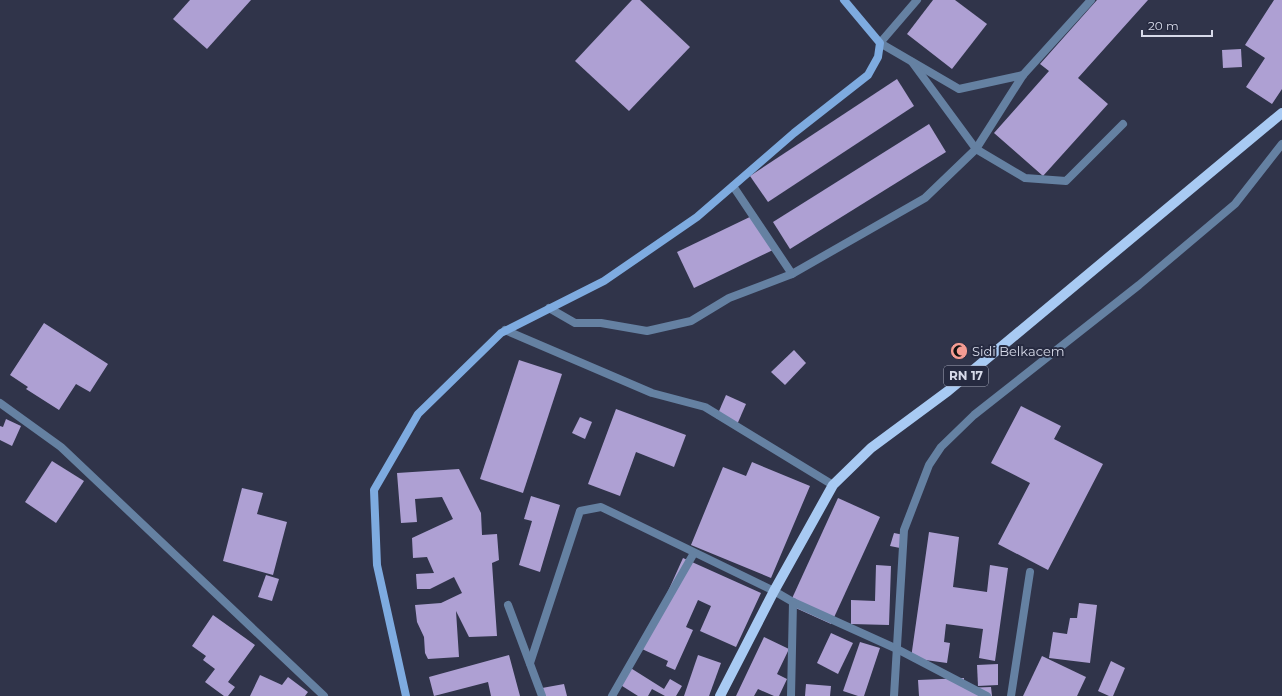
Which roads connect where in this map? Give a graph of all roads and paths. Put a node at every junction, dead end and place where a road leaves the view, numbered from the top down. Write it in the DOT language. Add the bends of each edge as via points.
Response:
graph roads {
  1 [pos="844,0"];
  2 [pos="917,0"];
  3 [pos="1091,0"];
  4 [pos="880,43"];
  5 [pos="912,62"];
  6 [pos="1024,75"];
  7 [pos="1282,113"];
  8 [pos="1124,124"];
  9 [pos="1282,144"];
  10 [pos="976,149"];
  11 [pos="733,186"];
  12 [pos="792,274"];
  13 [pos="549,308"];
  14 [pos="506,330"];
  15 [pos="0,403"];
  16 [pos="833,485"];
  17 [pos="694,552"];
  18 [pos="1030,572"];
  19 [pos="774,591"];
  20 [pos="793,602"];
  21 [pos="508,605"];
  22 [pos="897,649"];
  23 [pos="530,663"];
  24 [pos="324,696"];
  25 [pos="406,696"];
  26 [pos="542,696"];
  27 [pos="612,696"];
  28 [pos="720,696"];
  29 [pos="791,696"];
  30 [pos="894,696"];
  31 [pos="987,696"];
  32 [pos="1011,696"];
  1 -- 4 [label="main road"];
  2 -- 4 [label="street"];
  3 -- 6 [label="street"];
  4 -- 5 [label="street"];
  4 -- 11 [label="main road" via="878,57 868,75 794,133"];
  5 -- 6 [label="street" via="959,89"];
  5 -- 10 [label="street"];
  6 -- 10 [label="street"];
  7 -- 16 [label="main road, RN 17" via="948,391 871,448"];
  8 -- 10 [label="street" via="1066,182 1025,178"];
  9 -- 22 [label="street" via="1235,204 1139,285 974,415 942,447 929,465 904,530"];
  10 -- 12 [label="street" via="925,198"];
  11 -- 12 [label="street"];
  11 -- 13 [label="main road" via="697,217 604,281"];
  12 -- 13 [label="street" via="728,298 691,321 647,331 601,323 575,323"];
  13 -- 14 [label="main road"];
  14 -- 16 [label="street" via="652,393 705,407"];
  14 -- 25 [label="main road" via="418,414 374,490 377,565"];
  15 -- 24 [label="street" via="61,448"];
  16 -- 19 [label="main road, RN 17"];
  17 -- 19 [label="street"];
  17 -- 23 [label="street" via="601,507 580,511"];
  17 -- 27 [label="street"];
  18 -- 32 [label="street"];
  19 -- 20 [label="street"];
  19 -- 28 [label="main road, RN 17"];
  20 -- 22 [label="street"];
  20 -- 29 [label="street"];
  21 -- 23 [label="street"];
  22 -- 30 [label="street"];
  22 -- 31 [label="street"];
  23 -- 26 [label="street"];
}
